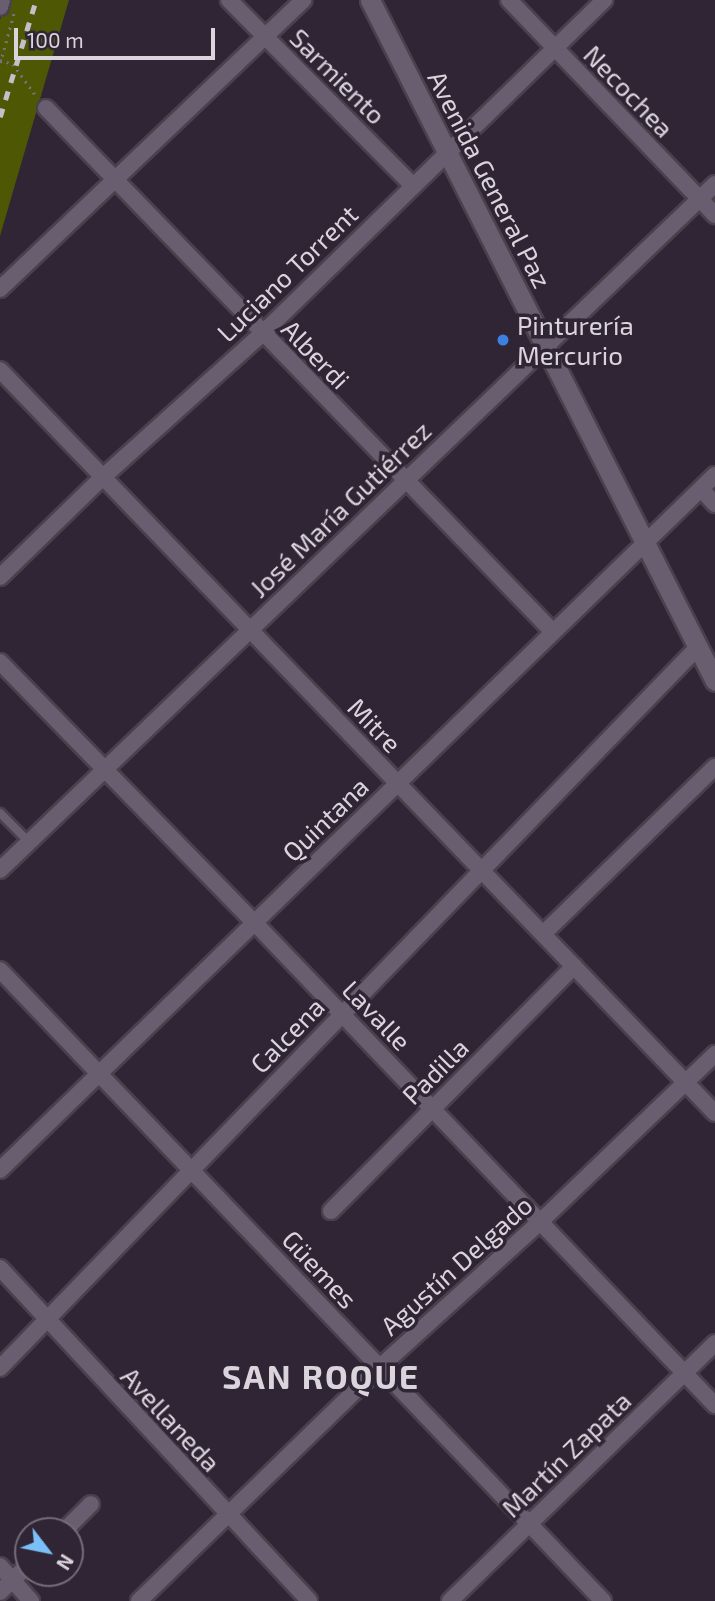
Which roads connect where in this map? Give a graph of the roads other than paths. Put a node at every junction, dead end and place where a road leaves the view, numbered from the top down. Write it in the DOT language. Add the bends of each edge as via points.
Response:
graph roads {
  1 [pos="2,0"];
  2 [pos="229,0"];
  3 [pos="304,0"];
  4 [pos="370,0"];
  5 [pos="509,0"];
  6 [pos="604,0"];
  7 [pos="7,10"];
  8 [pos="264,37"];
  9 [pos="554,47"];
  10 [pos="46,107"];
  11 [pos="447,152"];
  12 [pos="114,180"];
  13 [pos="715,184"];
  14 [pos="412,185"];
  15 [pos="699,199"];
  16 [pos="715,215"];
  17 [pos="0,289"];
  18 [pos="263,333"];
  19 [pos="545,345"];
  20 [pos="0,370"];
  21 [pos="715,475"];
  22 [pos="103,477"];
  23 [pos="406,481"];
  24 [pos="701,489"];
  25 [pos="715,504"];
  26 [pos="644,543"];
  27 [pos="0,577"];
  28 [pos="250,629"];
  29 [pos="553,632"];
  30 [pos="698,647"];
  31 [pos="0,662"];
  32 [pos="715,681"];
  33 [pos="715,767"];
  34 [pos="104,768"];
  35 [pos="397,783"];
  36 [pos="0,813"];
  37 [pos="29,842"];
  38 [pos="480,869"];
  39 [pos="0,870"];
  40 [pos="254,922"];
  41 [pos="543,934"];
  42 [pos="574,966"];
  43 [pos="0,970"];
  44 [pos="341,1014"];
  45 [pos="715,1054"];
  46 [pos="98,1072"];
  47 [pos="685,1082"];
  48 [pos="432,1108"];
  49 [pos="715,1113"];
  50 [pos="193,1168"];
  51 [pos="0,1170"];
  52 [pos="331,1211"];
  53 [pos="540,1222"];
  54 [pos="0,1268"];
  55 [pos="46,1318"];
  56 [pos="715,1343"];
  57 [pos="0,1368"];
  58 [pos="379,1368"];
  59 [pos="683,1373"];
  60 [pos="715,1405"];
  61 [pos="91,1504"];
  62 [pos="227,1516"];
  63 [pos="78,1517"];
  64 [pos="529,1525"];
  65 [pos="0,1566"];
  66 [pos="13,1580"];
  67 [pos="0,1592"];
  68 [pos="31,1601"];
  69 [pos="139,1601"];
  70 [pos="309,1601"];
  71 [pos="450,1601"];
  72 [pos="603,1601"];
  1 -- 7 [label="street"];
  2 -- 8 [label="street, Sarmiento"];
  3 -- 8 [label="street"];
  4 -- 11 [label="main road, Avenida General Paz"];
  5 -- 9 [label="street, Necochea"];
  6 -- 9 [label="street, Luciano Torrent"];
  8 -- 12 [label="street"];
  8 -- 14 [label="street, Sarmiento"];
  9 -- 11 [label="street, Luciano Torrent"];
  9 -- 15 [label="street, Necochea"];
  10 -- 12 [label="street, Alberdi"];
  11 -- 14 [label="street, Luciano Torrent"];
  11 -- 19 [label="main road, Avenida General Paz"];
  12 -- 17 [label="street"];
  12 -- 18 [label="street, Alberdi"];
  13 -- 15 [label="street, José María Gutiérrez"];
  14 -- 18 [label="street, Luciano Torrent"];
  15 -- 16 [label="street, Necochea"];
  15 -- 19 [label="street, José María Gutiérrez"];
  18 -- 22 [label="street, Luciano Torrent"];
  18 -- 23 [label="street, Alberdi"];
  19 -- 23 [label="street, José María Gutiérrez"];
  19 -- 26 [label="main road, Avenida General Paz"];
  20 -- 22 [label="street, Mitre"];
  21 -- 24 [label="street, Quintana"];
  22 -- 27 [label="street, Luciano Torrent"];
  22 -- 28 [label="street, Mitre"];
  23 -- 28 [label="street, José María Gutiérrez"];
  23 -- 29 [label="street, Alberdi"];
  24 -- 25 [label="street"];
  24 -- 26 [label="street, Quintana"];
  26 -- 29 [label="street, Quintana"];
  26 -- 30 [label="main road, Avenida General Paz"];
  28 -- 34 [label="street, José María Gutiérrez"];
  28 -- 35 [label="street, Mitre"];
  29 -- 35 [label="street, Quintana"];
  30 -- 32 [label="main road, Avenida General Paz"];
  30 -- 38 [label="street, Calcena"];
  31 -- 34 [label="street, Lavalle"];
  33 -- 41 [label="street"];
  34 -- 37 [label="street, José María Gutiérrez"];
  34 -- 40 [label="street, Lavalle"];
  35 -- 38 [label="street, Mitre"];
  35 -- 40 [label="street, Quintana"];
  36 -- 37 [label="lane"];
  37 -- 39 [label="street, José María Gutiérrez"];
  38 -- 41 [label="street, Mitre"];
  38 -- 44 [label="street, Calcena"];
  40 -- 44 [label="street, Lavalle"];
  40 -- 46 [label="street, Quintana"];
  41 -- 42 [label="street, Mitre"];
  42 -- 47 [label="street, Mitre"];
  42 -- 48 [label="street, Padilla"];
  43 -- 46 [label="street, Güemes"];
  44 -- 48 [label="street, Lavalle"];
  44 -- 50 [label="street, Calcena"];
  45 -- 47 [label="street, Agustín Delgado"];
  46 -- 50 [label="street, Güemes"];
  46 -- 51 [label="street, Quintana"];
  47 -- 49 [label="street, Mitre"];
  47 -- 53 [label="street, Agustín Delgado"];
  48 -- 52 [label="street, Padilla"];
  48 -- 53 [label="street, Lavalle"];
  50 -- 55 [label="street, Calcena"];
  50 -- 58 [label="street, Güemes"];
  53 -- 58 [label="street, Agustín Delgado"];
  53 -- 59 [label="street, Lavalle"];
  54 -- 55 [label="street, Avellaneda"];
  55 -- 57 [label="street, Calcena"];
  55 -- 62 [label="street, Avellaneda"];
  56 -- 59 [label="street, Martín Zapata"];
  58 -- 62 [label="street, Agustín Delgado"];
  58 -- 64 [label="street, Güemes"];
  59 -- 60 [label="street, Lavalle"];
  59 -- 64 [label="street, Martín Zapata"];
  61 -- 63 [label="street"];
  62 -- 69 [label="street, Agustín Delgado"];
  62 -- 70 [label="street, Avellaneda"];
  64 -- 71 [label="street, Martín Zapata"];
  64 -- 72 [label="street, Güemes"];
  65 -- 66 [label="street"];
  66 -- 67 [label="street"];
  66 -- 68 [label="street"];
}
